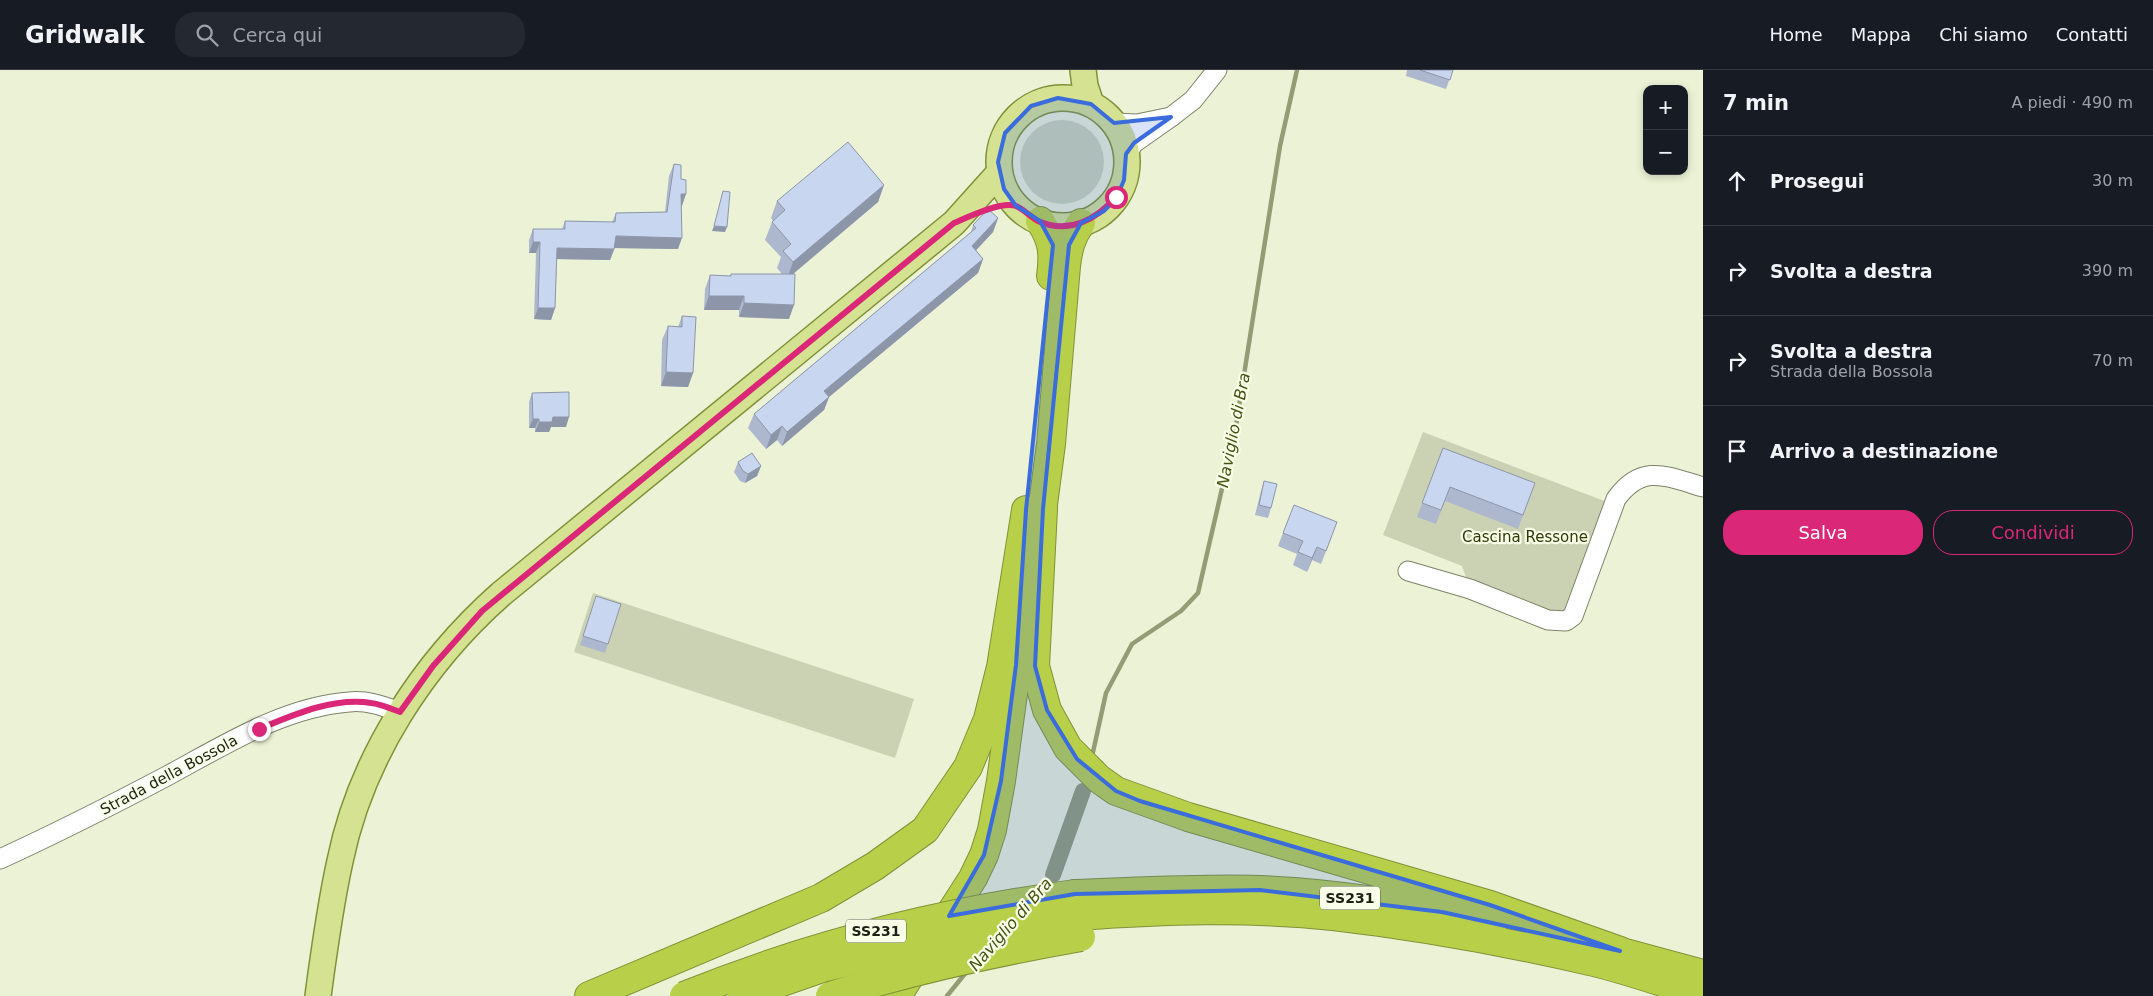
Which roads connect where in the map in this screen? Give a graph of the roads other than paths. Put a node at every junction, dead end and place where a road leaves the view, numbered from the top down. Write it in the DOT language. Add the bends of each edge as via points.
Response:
graph roads {
  1 [pos="1074,70"];
  2 [pos="1083,70"];
  3 [pos="1217,70"];
  4 [pos="1058,98"];
  5 [pos="1092,104"];
  6 [pos="1171,117"];
  7 [pos="1114,123"];
  8 [pos="1126,154"];
  9 [pos="999,173"];
  10 [pos="1016,206"];
  11 [pos="1040,222"];
  12 [pos="954,223"];
  13 [pos="1081,223"];
  14 [pos="1703,487"];
  15 [pos="1034,510"];
  16 [pos="1408,571"];
  17 [pos="400,712"];
  18 [pos="0,858"];
  19 [pos="1078,916"];
  20 [pos="1620,951"];
  21 [pos="1703,974"];
  22 [pos="1703,995"];
  23 [pos="318,996"];
  24 [pos="589,996"];
  25 [pos="684,996"];
  26 [pos="742,996"];
  27 [pos="830,996"];
  28 [pos="897,996"];
  1 -- 4 [label="main road"];
  2 -- 5 [label="main road"];
  3 -- 6 [label="street" via="1194,100"];
  4 -- 5 [label="main road"];
  4 -- 9 [label="main road" via="1031,106 1016,117 1005,133 999,152"];
  5 -- 7 [label="main road"];
  6 -- 7 [label="street" via="1137,124"];
  6 -- 8 [label="street" via="1134,143"];
  7 -- 8 [label="main road"];
  8 -- 13 [label="main road" via="1124,180 1116,197 1104,211"];
  9 -- 10 [label="main road" via="1004,189"];
  9 -- 12 [label="main road"];
  10 -- 11 [label="main road"];
  10 -- 12 [label="main road" via="985,210"];
  11 -- 13 [label="main road" via="1069,226"];
  11 -- 15 [label="highway" via="1049,234 1054,257"];
  12 -- 17 [label="main road" via="482,611 433,666"];
  13 -- 15 [label="highway" via="1069,245 1051,444"];
  14 -- 16 [label="street" via="1660,474 1639,476 1626,485 1616,500 1572,616 1566,620 1548,620 1470,589"];
  15 -- 20 [label="highway" via="1035,666 1047,710 1068,748 1098,778 1116,791 1188,817 1490,905"];
  15 -- 24 [label="highway" via="988,719 968,767 925,830 875,866 821,898"];
  15 -- 28 [label="highway" via="1001,781 992,830 973,878"];
  17 -- 18 [label="street, Strada della Bossola" via="373,703 348,702 293,715 223,746 82,820"];
  17 -- 23 [label="main road" via="374,762 355,809 340,860"];
  19 -- 20 [label="highway, SS231" via="1260,890 1329,895 1442,912"];
  19 -- 22 [label="highway, SS231" via="1240,911 1331,916 1446,931 1596,963"];
  19 -- 25 [label="highway, SS231, bridge" via="905,924 826,944 742,972"];
  19 -- 26 [label="highway, SS231, bridge" via="973,932 831,965"];
  19 -- 27 [label="highway, bridge" via="980,956"];
  20 -- 21 [label="highway, SS231"];
}
